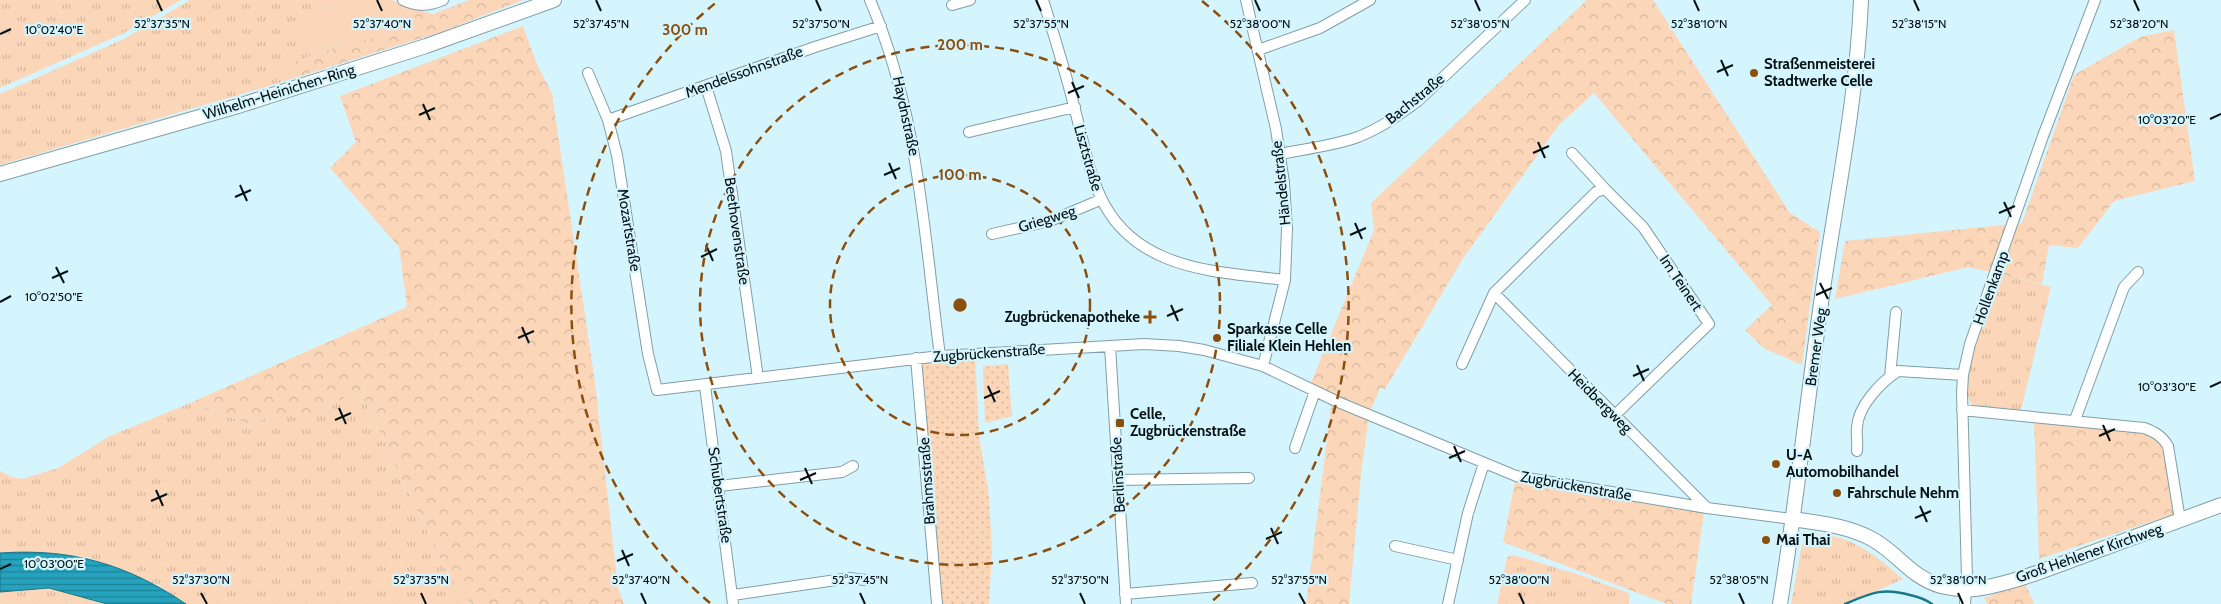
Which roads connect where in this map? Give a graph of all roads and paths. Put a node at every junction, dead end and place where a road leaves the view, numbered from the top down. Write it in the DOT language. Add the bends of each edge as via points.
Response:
graph roads {
  1 [pos="403,0"];
  2 [pos="443,0"];
  3 [pos="554,0"];
  4 [pos="870,0"];
  5 [pos="970,0"];
  6 [pos="1043,0"];
  7 [pos="1246,0"];
  8 [pos="1370,0"];
  9 [pos="1525,0"];
  10 [pos="1860,0"];
  11 [pos="2095,0"];
  12 [pos="952,5"];
  13 [pos="881,26"];
  14 [pos="1258,50"];
  15 [pos="588,73"];
  16 [pos="706,86"];
  17 [pos="1075,107"];
  18 [pos="608,120"];
  19 [pos="969,132"];
  20 [pos="1572,152"];
  21 [pos="1280,154"];
  22 [pos="0,174"];
  23 [pos="1605,189"];
  24 [pos="1100,200"];
  25 [pos="992,234"];
  26 [pos="2138,272"];
  27 [pos="1285,280"];
  28 [pos="1494,293"];
  29 [pos="1896,312"];
  30 [pos="1110,346"];
  31 [pos="940,356"];
  32 [pos="916,358"];
  33 [pos="1462,364"];
  34 [pos="1263,366"];
  35 [pos="1963,375"];
  36 [pos="1890,377"];
  37 [pos="758,378"];
  38 [pos="705,386"];
  39 [pos="657,390"];
  40 [pos="1315,391"];
  41 [pos="1962,410"];
  42 [pos="1615,415"];
  43 [pos="2075,420"];
  44 [pos="1295,448"];
  45 [pos="1857,451"];
  46 [pos="1484,463"];
  47 [pos="853,466"];
  48 [pos="1249,478"];
  49 [pos="1118,480"];
  50 [pos="719,486"];
  51 [pos="2221,505"];
  52 [pos="1707,508"];
  53 [pos="1792,519"];
  54 [pos="2180,520"];
  55 [pos="1395,546"];
  56 [pos="1458,560"];
  57 [pos="865,580"];
  58 [pos="1252,583"];
  59 [pos="1966,590"];
  60 [pos="733,599"];
  61 [pos="1125,599"];
  62 [pos="937,604"];
  63 [pos="1448,604"];
  64 [pos="1780,604"];
  65 [pos="1965,604"];
  1 -- 2 [label="street" via="428,6"];
  3 -- 22 [label="main road, Wilhelm-Heinichen-Ring" via="426,46 238,106"];
  4 -- 13 [label="street, Haydnstraße"];
  5 -- 12 [label="street"];
  6 -- 17 [label="street, Lisztstraße"];
  7 -- 14 [label="street, Händelstraße"];
  8 -- 14 [label="street" via="1320,28"];
  9 -- 21 [label="street, Bachstraße" via="1399,115 1357,137"];
  10 -- 53 [label="main road, Bremer Weg" via="1856,62"];
  11 -- 35 [label="street, Hollenkamp" via="2043,136 1970,344"];
  13 -- 16 [label="street, Mendelssohnstraße"];
  13 -- 31 [label="street, Haydnstraße" via="901,88 914,146"];
  14 -- 21 [label="street, Händelstraße"];
  15 -- 18 [label="street, Mozartstraße"];
  16 -- 18 [label="street, Mendelssohnstraße"];
  16 -- 37 [label="street, Beethovenstraße" via="726,152"];
  17 -- 19 [label="street"];
  17 -- 24 [label="street, Lisztstraße" via="1087,163"];
  18 -- 39 [label="street, Mozartstraße" via="617,155 648,354"];
  20 -- 23 [label="street, Im Teinert"];
  21 -- 27 [label="street, Händelstraße" via="1287,228"];
  23 -- 28 [label="street" via="1596,192"];
  23 -- 42 [label="street, Im Teinert" via="1643,227 1709,324"];
  24 -- 25 [label="street, Griegweg" via="1050,221"];
  24 -- 27 [label="street, Lisztstraße" via="1121,228 1164,257 1187,265"];
  26 -- 43 [label="street" via="2124,287"];
  27 -- 34 [label="street, Händelstraße"];
  28 -- 33 [label="street"];
  28 -- 42 [label="street, Heidbergweg"];
  29 -- 36 [label="street"];
  30 -- 31 [label="street, Zugbrückenstraße"];
  30 -- 34 [label="street, Zugbrückenstraße" via="1179,346"];
  30 -- 49 [label="street, Berlinstraße"];
  31 -- 32 [label="street, Zugbrückenstraße"];
  32 -- 37 [label="street, Zugbrückenstraße"];
  32 -- 62 [label="street, Brahmsstraße"];
  34 -- 40 [label="street, Zugbrückenstraße"];
  35 -- 36 [label="street" via="1898,372"];
  35 -- 41 [label="street, Hollenkamp"];
  36 -- 45 [label="street" via="1861,412"];
  37 -- 38 [label="street, Zugbrückenstraße"];
  38 -- 39 [label="street, Zugbrückenstraße"];
  38 -- 50 [label="street, Schubertstraße"];
  40 -- 44 [label="street"];
  40 -- 46 [label="street, Zugbrückenstraße"];
  41 -- 43 [label="street"];
  41 -- 59 [label="street, Hollenkamp"];
  42 -- 52 [label="street, Heidbergweg"];
  43 -- 54 [label="street" via="2144,428 2163,437 2168,446"];
  46 -- 52 [label="street, Zugbrückenstraße" via="1516,476"];
  46 -- 56 [label="street" via="1468,513"];
  47 -- 50 [label="street" via="842,472"];
  48 -- 49 [label="street"];
  49 -- 61 [label="street, Berlinstraße"];
  50 -- 60 [label="street, Schubertstraße"];
  51 -- 54 [label="main road, Groß Hehlener Kirchweg"];
  52 -- 53 [label="street, Zugbrückenstraße"];
  53 -- 59 [label="main road, Groß Hehlener Kirchweg" via="1833,525 1858,533 1874,540 1915,574 1941,586"];
  53 -- 64 [label="main road, Bremer Weg"];
  54 -- 59 [label="main road, Groß Hehlener Kirchweg" via="2028,575"];
  55 -- 56 [label="street"];
  56 -- 63 [label="street"];
  57 -- 60 [label="street" via="850,578"];
  58 -- 61 [label="street"];
  59 -- 65 [label="street, Hollenkamp"];
}
